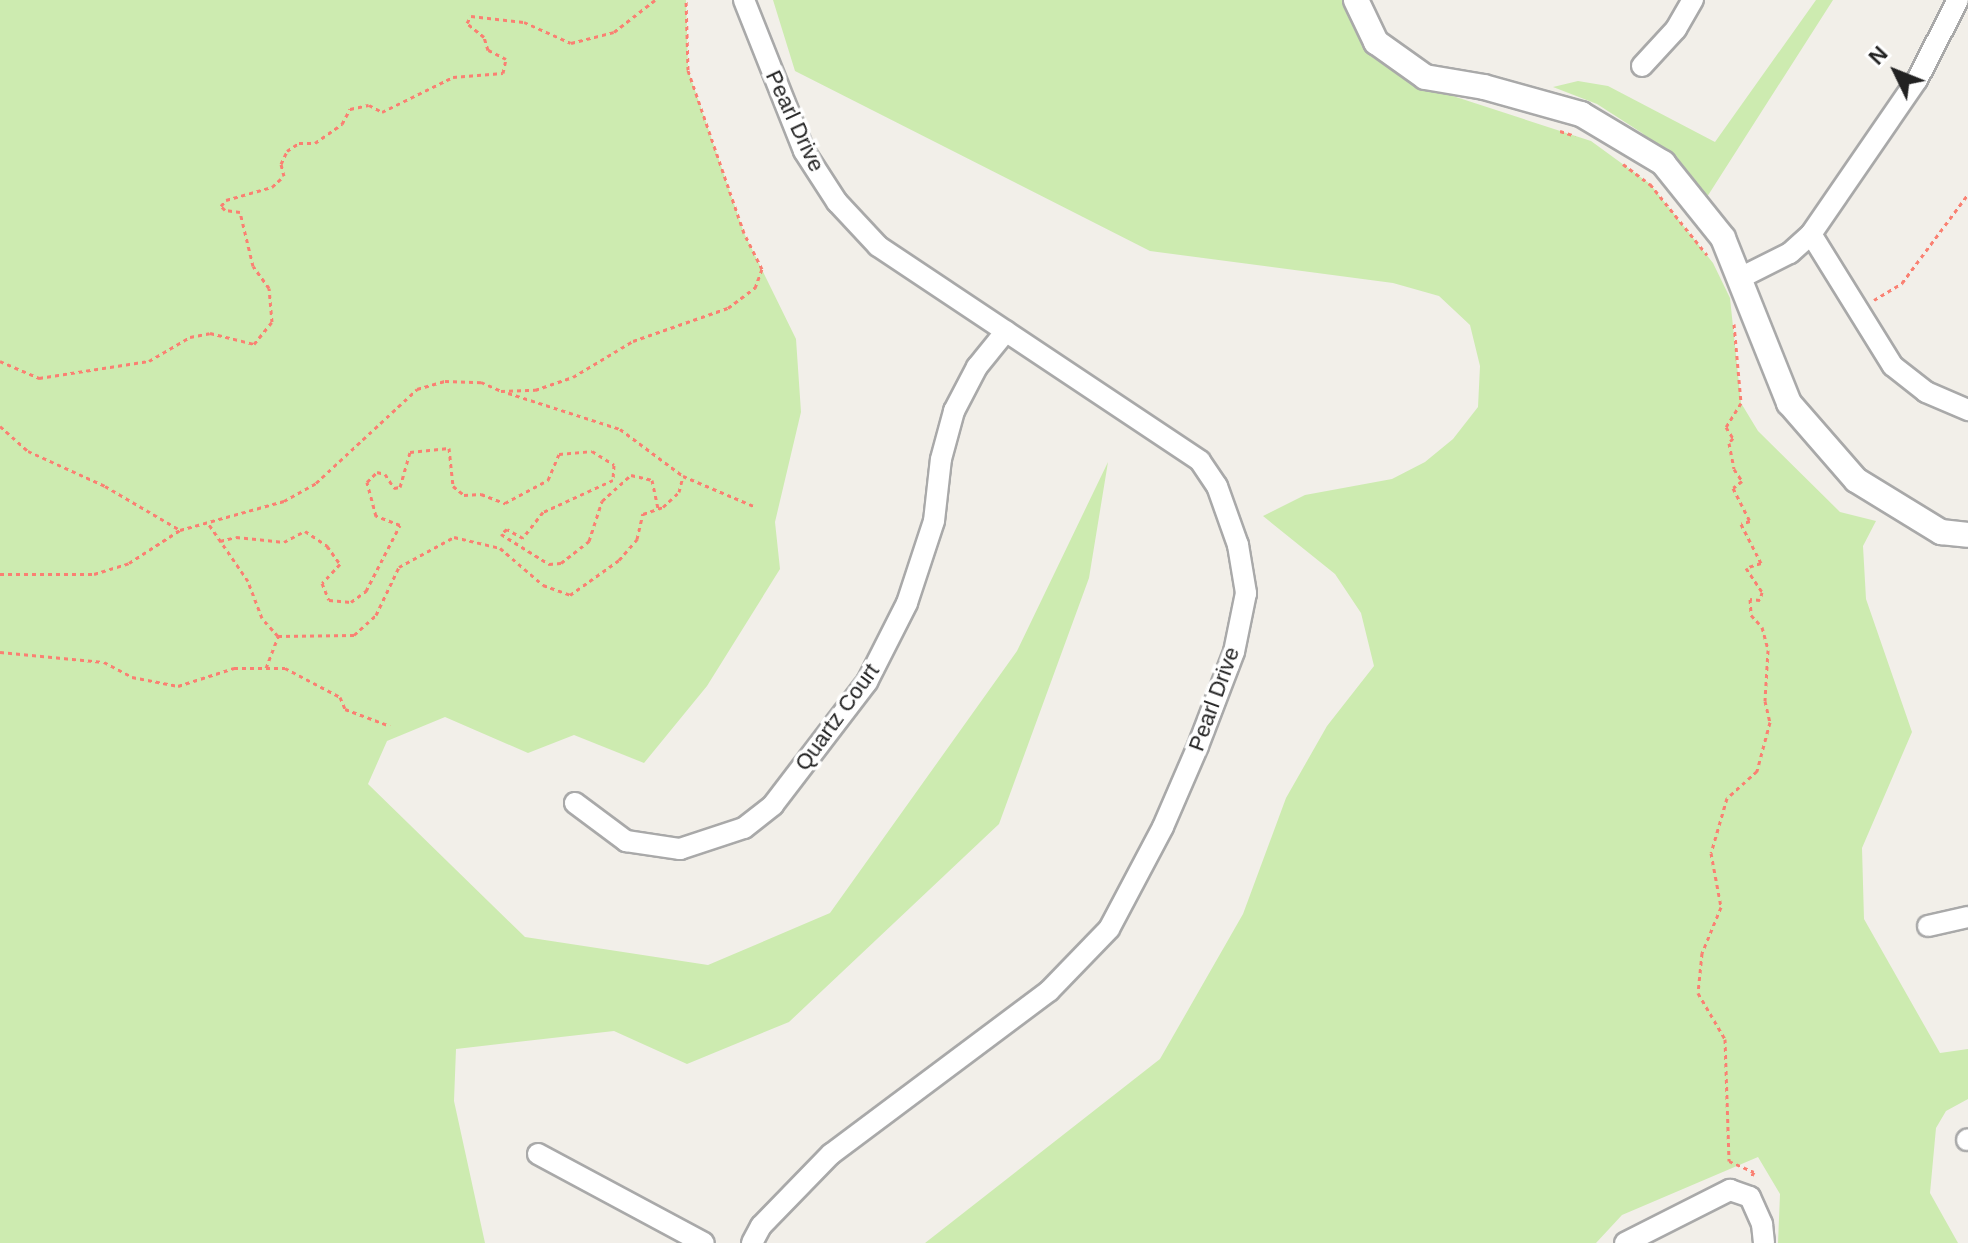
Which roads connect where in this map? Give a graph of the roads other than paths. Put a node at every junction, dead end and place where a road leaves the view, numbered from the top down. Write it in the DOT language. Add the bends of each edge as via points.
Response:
graph roads {
  1 [pos="744,0"];
  2 [pos="1356,0"];
  3 [pos="1693,0"];
  4 [pos="1958,0"];
  5 [pos="1642,66"];
  6 [pos="1811,234"];
  7 [pos="1740,278"];
  8 [pos="1006,331"];
  9 [pos="1968,410"];
  10 [pos="1968,535"];
  11 [pos="575,803"];
  12 [pos="1968,917"];
  13 [pos="1928,926"];
  14 [pos="538,1154"];
  15 [pos="704,1243"];
  16 [pos="752,1243"];
  17 [pos="1625,1243"];
  18 [pos="1764,1243"];
  1 -- 8 [label="street, Pearl Drive" via="804,151 837,202 878,246"];
  2 -- 7 [label="street" via="1376,42 1425,77 1581,114 1663,163 1723,238"];
  3 -- 5 [label="street" via="1676,29"];
  4 -- 6 [label="street" via="1917,80"];
  6 -- 7 [label="street" via="1790,253"];
  6 -- 9 [label="street" via="1893,366 1926,392"];
  7 -- 10 [label="street" via="1789,403 1846,469 1941,532"];
  8 -- 11 [label="street, Quartz Court" via="977,367 954,411 941,459 934,521 889,639 867,682 773,805 744,828 680,849 626,841"];
  8 -- 16 [label="street, Pearl Drive" via="1200,461 1217,486 1238,545 1246,593 1234,652 1163,827 1109,929 1049,991 831,1154 761,1226"];
  12 -- 13 [label="street"];
  14 -- 15 [label="street"];
  17 -- 18 [label="street" via="1730,1190 1750,1197"];
}
